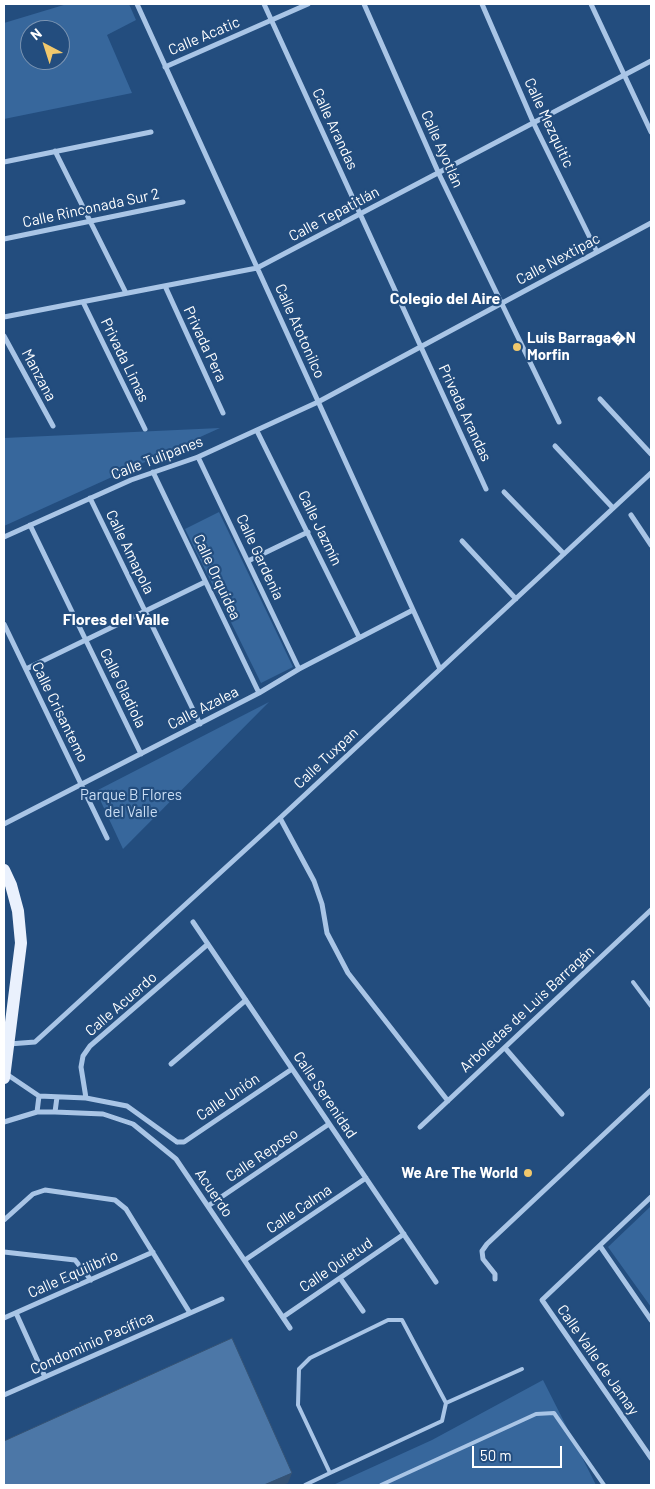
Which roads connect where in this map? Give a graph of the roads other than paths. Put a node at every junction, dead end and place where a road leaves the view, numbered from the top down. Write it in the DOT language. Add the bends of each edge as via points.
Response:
graph roads {
  1 [pos="136,4"];
  2 [pos="264,4"];
  3 [pos="308,4"];
  4 [pos="364,4"];
  5 [pos="482,4"];
  6 [pos="591,4"];
  7 [pos="272,21"];
  8 [pos="651,61"];
  9 [pos="165,67"];
  10 [pos="625,75"];
  11 [pos="534,124"];
  12 [pos="151,132"];
  13 [pos="651,132"];
  14 [pos="55,151"];
  15 [pos="4,162"];
  16 [pos="439,174"];
  17 [pos="183,202"];
  18 [pos="360,215"];
  19 [pos="90,221"];
  20 [pos="651,223"];
  21 [pos="4,239"];
  22 [pos="597,252"];
  23 [pos="257,268"];
  24 [pos="165,286"];
  25 [pos="126,293"];
  26 [pos="84,302"];
  27 [pos="501,304"];
  28 [pos="4,317"];
  29 [pos="4,336"];
  30 [pos="421,347"];
  31 [pos="600,399"];
  32 [pos="318,402"];
  33 [pos="224,413"];
  34 [pos="559,422"];
  35 [pos="53,426"];
  36 [pos="145,429"];
  37 [pos="257,431"];
  38 [pos="555,446"];
  39 [pos="651,454"];
  40 [pos="198,457"];
  41 [pos="153,472"];
  42 [pos="651,473"];
  43 [pos="486,489"];
  44 [pos="504,492"];
  45 [pos="90,498"];
  46 [pos="613,508"];
  47 [pos="632,515"];
  48 [pos="30,526"];
  49 [pos="308,532"];
  50 [pos="4,537"];
  51 [pos="462,541"];
  52 [pos="651,545"];
  53 [pos="564,554"];
  54 [pos="248,561"];
  55 [pos="205,582"];
  56 [pos="516,598"];
  57 [pos="412,610"];
  58 [pos="145,611"];
  59 [pos="4,624"];
  60 [pos="359,637"];
  61 [pos="86,640"];
  62 [pos="26,669"];
  63 [pos="299,669"];
  64 [pos="440,669"];
  65 [pos="259,693"];
  66 [pos="200,724"];
  67 [pos="141,754"];
  68 [pos="82,785"];
  69 [pos="280,818"];
  70 [pos="4,824"];
  71 [pos="107,838"];
  72 [pos="4,870"];
  73 [pos="651,910"];
  74 [pos="193,922"];
  75 [pos="208,944"];
  76 [pos="633,982"];
  77 [pos="246,1000"];
  78 [pos="651,1006"];
  79 [pos="9,1044"];
  80 [pos="505,1048"];
  81 [pos="171,1064"];
  82 [pos="292,1069"];
  83 [pos="4,1075"];
  84 [pos="651,1090"];
  85 [pos="39,1096"];
  86 [pos="57,1097"];
  87 [pos="86,1098"];
  88 [pos="448,1101"];
  89 [pos="37,1112"];
  90 [pos="55,1112"];
  91 [pos="562,1114"];
  92 [pos="4,1122"];
  93 [pos="329,1124"];
  94 [pos="420,1127"];
  95 [pos="177,1142"];
  96 [pos="170,1154"];
  97 [pos="366,1178"];
  98 [pos="651,1197"];
  99 [pos="208,1206"];
  100 [pos="4,1220"];
  101 [pos="404,1234"];
  102 [pos="600,1246"];
  103 [pos="4,1252"];
  104 [pos="153,1252"];
  105 [pos="245,1260"];
  106 [pos="340,1278"];
  107 [pos="495,1279"];
  108 [pos="91,1280"];
  109 [pos="436,1282"];
  110 [pos="222,1299"];
  111 [pos="363,1311"];
  112 [pos="16,1313"];
  113 [pos="190,1313"];
  114 [pos="283,1317"];
  115 [pos="4,1318"];
  116 [pos="651,1320"];
  117 [pos="290,1328"];
  118 [pos="522,1369"];
  119 [pos="45,1377"];
  120 [pos="4,1395"];
  121 [pos="446,1403"];
  122 [pos="651,1458"];
  123 [pos="330,1473"];
  124 [pos="305,1485"];
  125 [pos="381,1485"];
  126 [pos="604,1485"];
  1 -- 9 [label="street, Calle Atotonilco"];
  2 -- 7 [label="street, Calle Arandas"];
  3 -- 7 [label="street, Calle Acatic"];
  4 -- 16 [label="street, Calle Ayotlán"];
  5 -- 11 [label="street, Calle Mezquitic"];
  6 -- 10 [label="street"];
  7 -- 9 [label="street, Calle Acatic"];
  7 -- 18 [label="street, Calle Arandas"];
  8 -- 10 [label="street, Calle Tepatitlán"];
  9 -- 23 [label="street, Calle Atotonilco"];
  10 -- 11 [label="street, Calle Tepatitlán"];
  10 -- 13 [label="street"];
  11 -- 16 [label="street, Calle Tepatitlán"];
  11 -- 22 [label="street, Calle Mezquitic"];
  12 -- 14 [label="street"];
  14 -- 15 [label="street"];
  14 -- 19 [label="street"];
  16 -- 18 [label="street, Calle Tepatitlán"];
  16 -- 27 [label="street, Calle Ayotlán"];
  17 -- 19 [label="street, Calle Rinconada Sur 2"];
  18 -- 23 [label="street, Calle Tepatitlán"];
  18 -- 30 [label="street, Calle Arandas"];
  19 -- 21 [label="street, Calle Rinconada Sur 2"];
  19 -- 25 [label="street"];
  20 -- 22 [label="street, Calle Nextipac"];
  22 -- 27 [label="street, Calle Nextipac"];
  23 -- 24 [label="street, Calle Tepatitlán"];
  23 -- 32 [label="street, Calle Atotonilco"];
  24 -- 25 [label="street, Calle Tepatitlán"];
  24 -- 33 [label="street, Privada Pera"];
  25 -- 26 [label="street, Calle Tepatitlán"];
  26 -- 28 [label="street, Calle Tepatitlán"];
  26 -- 36 [label="street, Privada Limas"];
  27 -- 30 [label="street, Calle Nextipac"];
  27 -- 34 [label="street, Calle Ayotlán"];
  29 -- 35 [label="street, Manzana"];
  30 -- 32 [label="street, Calle Nextipac"];
  30 -- 43 [label="street, Privada Arandas"];
  31 -- 39 [label="street"];
  32 -- 37 [label="street, Calle Tulipanes"];
  32 -- 57 [label="street, Calle Atotonilco"];
  37 -- 40 [label="street, Calle Tulipanes"];
  37 -- 49 [label="street, Calle Jazmín"];
  38 -- 46 [label="street"];
  40 -- 41 [label="street, Calle Tulipanes"];
  40 -- 54 [label="street, Calle Gardenia"];
  41 -- 45 [label="street, Calle Tulipanes"];
  41 -- 55 [label="street, Calle Orquídea"];
  42 -- 46 [label="street, Calle Tuxpan"];
  44 -- 53 [label="street"];
  45 -- 48 [label="street, Calle Tulipanes"];
  45 -- 58 [label="street, Calle Amapola"];
  46 -- 53 [label="street, Calle Tuxpan"];
  47 -- 52 [label="street"];
  48 -- 50 [label="street, Calle Tulipanes"];
  48 -- 61 [label="street, Calle Gladiola"];
  49 -- 54 [label="street"];
  49 -- 60 [label="street, Calle Jazmín"];
  51 -- 56 [label="street"];
  53 -- 56 [label="street, Calle Tuxpan"];
  54 -- 63 [label="street, Calle Gardenia"];
  55 -- 58 [label="street"];
  55 -- 65 [label="street, Calle Orquídea"];
  56 -- 64 [label="street, Calle Tuxpan"];
  57 -- 60 [label="street, Calle Azalea"];
  57 -- 64 [label="street, Calle Atotonilco"];
  58 -- 61 [label="street"];
  58 -- 66 [label="street, Calle Amapola"];
  59 -- 62 [label="street, Calle Crisantemo"];
  60 -- 63 [label="street, Calle Azalea"];
  61 -- 62 [label="street"];
  61 -- 67 [label="street, Calle Gladiola"];
  62 -- 68 [label="street, Calle Crisantemo"];
  63 -- 65 [label="street, Calle Azalea"];
  64 -- 69 [label="street, Calle Tuxpan"];
  65 -- 66 [label="street, Calle Azalea"];
  66 -- 67 [label="street, Calle Azalea"];
  67 -- 68 [label="street, Calle Azalea"];
  68 -- 70 [label="street, Calle Azalea"];
  68 -- 71 [label="street, Calle Crisantemo"];
  69 -- 79 [label="street, Calle Tuxpan" via="34,1042"];
  69 -- 88 [label="street" via="314,880 327,933 348,973"];
  72 -- 79 [label="main road" via="18,911 21,943"];
  73 -- 80 [label="street, Arboledas de Luis Barragán"];
  74 -- 75 [label="street, Calle Serenidad"];
  75 -- 77 [label="street, Calle Serenidad"];
  75 -- 87 [label="street, Calle Acuerdo" via="90,1046 81,1067"];
  76 -- 78 [label="lane"];
  77 -- 81 [label="street"];
  77 -- 82 [label="street, Calle Serenidad"];
  79 -- 83 [label="main road"];
  80 -- 88 [label="street, Arboledas de Luis Barragán"];
  80 -- 91 [label="street"];
  82 -- 93 [label="street, Calle Serenidad"];
  82 -- 95 [label="street, Calle Unión" via="184,1142"];
  83 -- 85 [label="street"];
  84 -- 107 [label="street" via="487,1244 482,1251 483,1259 495,1274"];
  85 -- 86 [label="street"];
  85 -- 89 [label="street"];
  86 -- 87 [label="street"];
  86 -- 90 [label="street"];
  87 -- 95 [label="street" via="126,1106"];
  88 -- 94 [label="street, Arboledas de Luis Barragán"];
  89 -- 90 [label="street, Acuerdo"];
  89 -- 92 [label="street, Acuerdo"];
  90 -- 96 [label="street, Acuerdo" via="103,1114 132,1124"];
  93 -- 97 [label="street, Calle Serenidad"];
  93 -- 99 [label="street, Calle Reposo"];
  95 -- 96 [label="street"];
  96 -- 99 [label="street, Acuerdo"];
  97 -- 101 [label="street, Calle Serenidad"];
  97 -- 105 [label="street, Calle Calma"];
  98 -- 102 [label="street"];
  99 -- 105 [label="street, Acuerdo"];
  100 -- 104 [label="street" via="39,1191 104,1197 115,1200 126,1209"];
  101 -- 106 [label="street, Calle Quietud"];
  101 -- 109 [label="street, Calle Serenidad"];
  102 -- 116 [label="street"];
  102 -- 122 [label="street, Calle Valle de Jamay" via="542,1300"];
  103 -- 108 [label="street" via="75,1260"];
  104 -- 108 [label="street, Calle Equilibrio"];
  104 -- 113 [label="street"];
  105 -- 114 [label="street, Acuerdo"];
  106 -- 111 [label="street"];
  106 -- 114 [label="street, Calle Quietud"];
  108 -- 112 [label="street, Calle Equilibrio"];
  110 -- 113 [label="street, Condominio Pacífica"];
  112 -- 115 [label="street, Calle Equilibrio"];
  112 -- 119 [label="street"];
  113 -- 119 [label="street, Condominio Pacífica"];
  114 -- 117 [label="street, Acuerdo"];
  118 -- 121 [label="lane"];
  119 -- 120 [label="street, Condominio Pacífica"];
  121 -- 123 [label="lane" via="442,1421"];
  121 -- 123 [label="lane" via="402,1320 388,1320 310,1358 299,1369 298,1404"];
  123 -- 124 [label="lane"];
  125 -- 126 [label="lane" via="536,1414 554,1412"];
}
